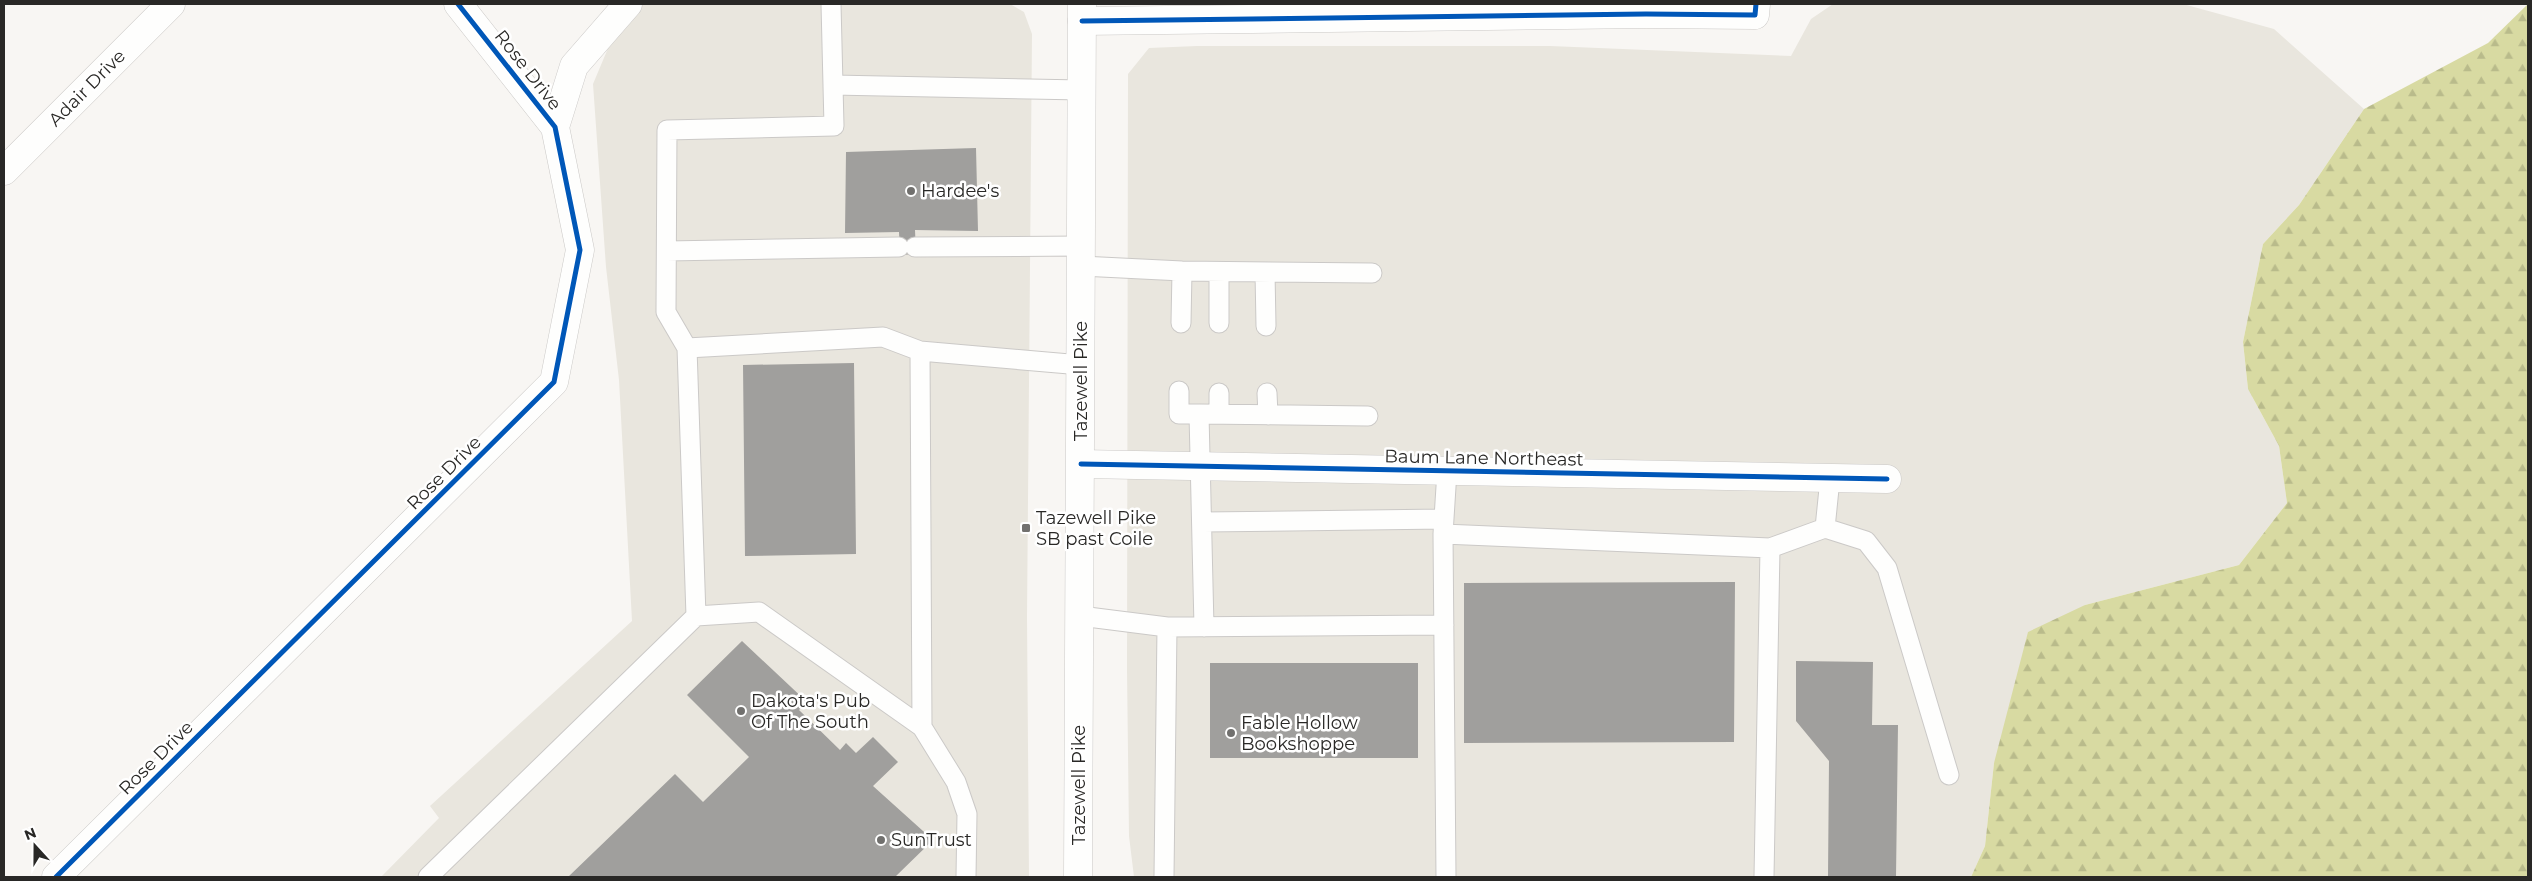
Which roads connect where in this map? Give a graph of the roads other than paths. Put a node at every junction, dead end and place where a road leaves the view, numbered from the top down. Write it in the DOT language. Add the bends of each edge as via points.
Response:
graph roads {
  1 [pos="171,4"];
  2 [pos="458,4"];
  3 [pos="628,4"];
  4 [pos="831,4"];
  5 [pos="1755,9"];
  6 [pos="1082,12"];
  7 [pos="833,84"];
  8 [pos="1082,90"];
  9 [pos="555,127"];
  10 [pos="4,171"];
  11 [pos="667,251"];
  12 [pos="1081,256"];
  13 [pos="1182,271"];
  14 [pos="1219,272"];
  15 [pos="1265,272"];
  16 [pos="1372,273"];
  17 [pos="1181,323"];
  18 [pos="1219,323"];
  19 [pos="1266,326"];
  20 [pos="687,348"];
  21 [pos="920,351"];
  22 [pos="1081,365"];
  23 [pos="1179,391"];
  24 [pos="1219,393"];
  25 [pos="1267,393"];
  26 [pos="1199,414"];
  27 [pos="1220,414"];
  28 [pos="1268,415"];
  29 [pos="1368,416"];
  30 [pos="1081,464"];
  31 [pos="1200,467"];
  32 [pos="1447,471"];
  33 [pos="1830,479"];
  34 [pos="1886,479"];
  35 [pos="1203,522"];
  36 [pos="1444,526"];
  37 [pos="1825,528"];
  38 [pos="1770,548"];
  39 [pos="696,616"];
  40 [pos="1080,616"];
  41 [pos="1444,625"];
  42 [pos="1167,627"];
  43 [pos="1204,627"];
  44 [pos="922,727"];
  45 [pos="1949,775"];
  46 [pos="56,877"];
  47 [pos="428,877"];
  48 [pos="966,877"];
  49 [pos="1078,877"];
  50 [pos="1164,877"];
  51 [pos="1446,877"];
  52 [pos="1764,877"];
  1 -- 10 [label="street, Adair Drive"];
  2 -- 9 [label="street, Rose Drive"];
  3 -- 9 [label="street, Rose Drive" via="574,66"];
  4 -- 7 [label="lane"];
  5 -- 6 [label="street" via="1646,14"];
  6 -- 8 [label="street, Tazewell Pike"];
  7 -- 8 [label="lane"];
  7 -- 11 [label="lane" via="834,126 667,130"];
  8 -- 12 [label="street, Tazewell Pike"];
  9 -- 46 [label="street, Rose Drive" via="580,250 554,382"];
  11 -- 12 [label="lane" via="907,247"];
  11 -- 20 [label="lane" via="666,312"];
  12 -- 13 [label="lane"];
  12 -- 22 [label="street, Tazewell Pike"];
  13 -- 14 [label="lane"];
  13 -- 17 [label="lane"];
  14 -- 15 [label="lane"];
  14 -- 18 [label="lane"];
  15 -- 16 [label="lane"];
  15 -- 19 [label="lane"];
  20 -- 21 [label="lane" via="883,338"];
  20 -- 39 [label="lane"];
  21 -- 22 [label="lane"];
  21 -- 44 [label="lane"];
  22 -- 30 [label="street, Tazewell Pike"];
  23 -- 26 [label="lane" via="1179,414"];
  24 -- 27 [label="lane"];
  25 -- 28 [label="lane"];
  26 -- 27 [label="lane"];
  26 -- 31 [label="lane"];
  27 -- 28 [label="lane"];
  28 -- 29 [label="lane"];
  30 -- 31 [label="street, Baum Lane Northeast"];
  30 -- 40 [label="street, Tazewell Pike"];
  31 -- 32 [label="street, Baum Lane Northeast"];
  31 -- 35 [label="lane"];
  32 -- 33 [label="street, Baum Lane Northeast"];
  32 -- 36 [label="lane"];
  33 -- 34 [label="street, Baum Lane Northeast"];
  33 -- 37 [label="lane"];
  35 -- 36 [label="lane"];
  35 -- 43 [label="lane"];
  36 -- 38 [label="lane"];
  36 -- 41 [label="lane"];
  37 -- 38 [label="lane"];
  37 -- 45 [label="lane" via="1866,541 1887,568"];
  38 -- 52 [label="lane"];
  39 -- 44 [label="lane" via="759,612"];
  39 -- 47 [label="lane"];
  40 -- 42 [label="lane"];
  40 -- 49 [label="street, Tazewell Pike"];
  41 -- 43 [label="lane"];
  41 -- 51 [label="lane"];
  42 -- 43 [label="lane"];
  42 -- 50 [label="lane"];
  44 -- 48 [label="lane" via="956,782 967,814"];
}
